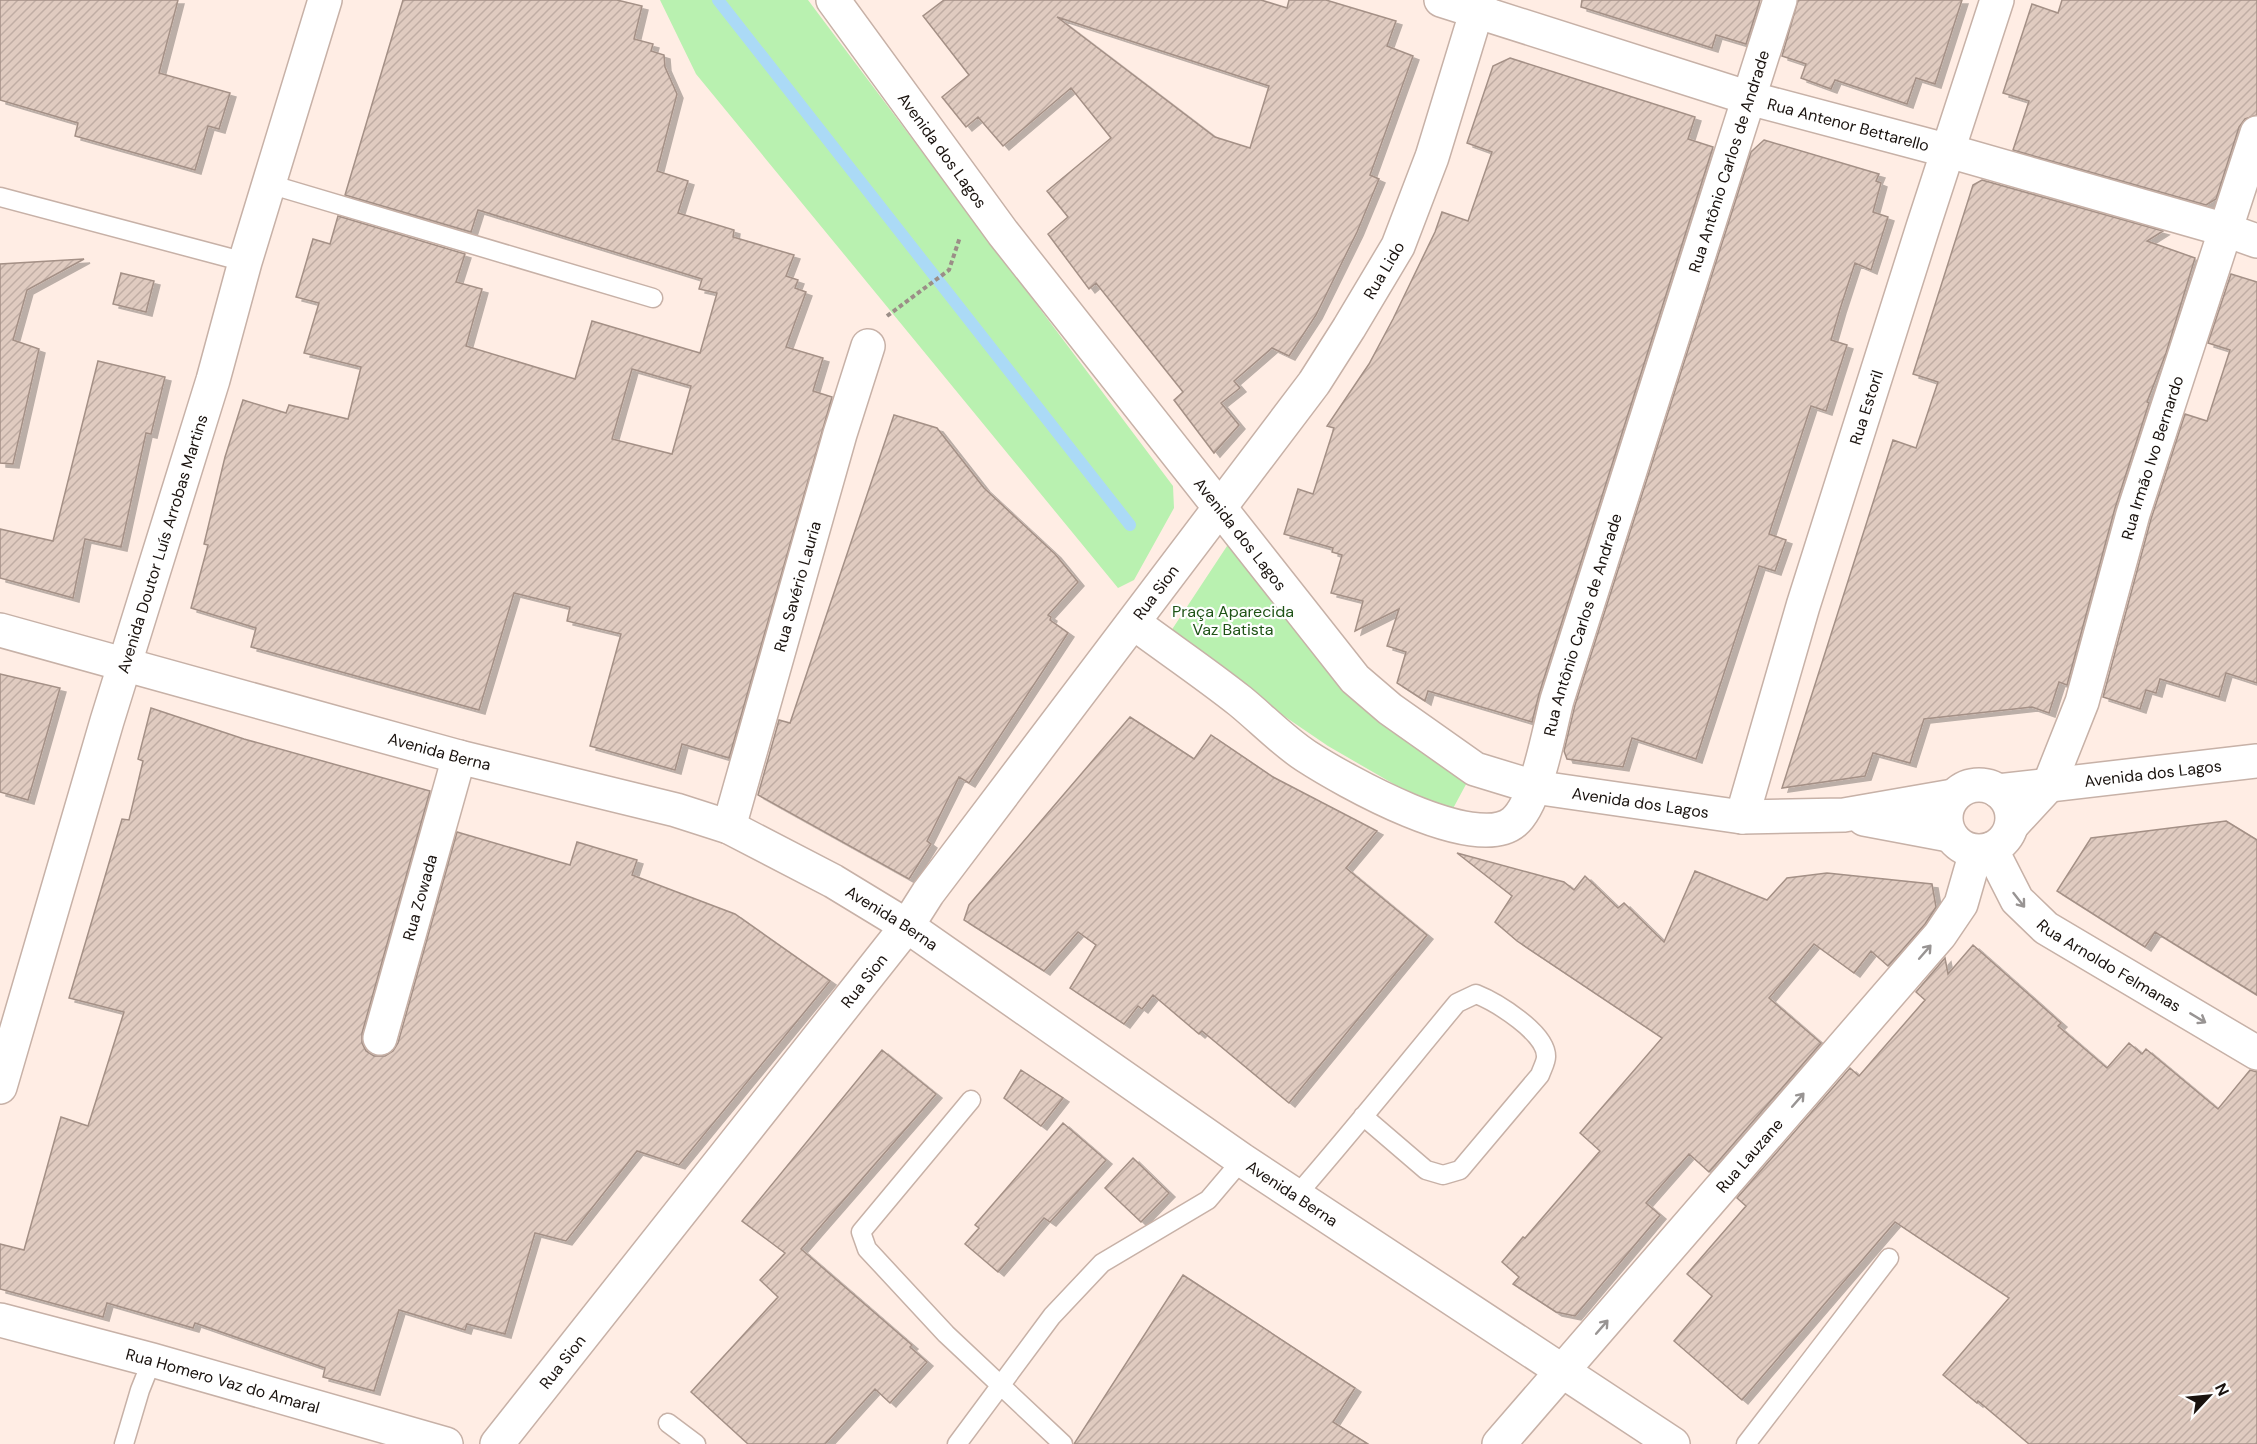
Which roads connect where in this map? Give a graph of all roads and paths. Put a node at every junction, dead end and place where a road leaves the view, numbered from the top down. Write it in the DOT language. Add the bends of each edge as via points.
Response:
graph roads {
  1 [pos="325,0"];
  2 [pos="833,0"];
  3 [pos="1441,0"];
  4 [pos="1780,0"];
  5 [pos="1997,0"];
  6 [pos="1479,6"];
  7 [pos="1749,98"];
  8 [pos="2257,133"];
  9 [pos="1949,151"];
  10 [pos="269,184"];
  11 [pos="0,197"];
  12 [pos="2226,230"];
  13 [pos="2257,241"];
  14 [pos="244,262"];
  15 [pos="949,270"];
  16 [pos="918,293"];
  17 [pos="653,298"];
  18 [pos="868,346"];
  19 [pos="1220,507"];
  20 [pos="1134,623"];
  21 [pos="0,630"];
  22 [pos="124,664"];
  23 [pos="459,757"];
  24 [pos="2257,761"];
  25 [pos="2049,785"];
  26 [pos="1534,787"];
  27 [pos="1998,791"];
  28 [pos="1953,796"];
  29 [pos="1845,815"];
  30 [pos="1742,817"];
  31 [pos="729,827"];
  32 [pos="1982,840"];
  33 [pos="907,926"];
  34 [pos="380,1038"];
  35 [pos="2257,1053"];
  36 [pos="0,1087"];
  37 [pos="971,1101"];
  38 [pos="1363,1116"];
  39 [pos="1242,1160"];
  40 [pos="1296,1196"];
  41 [pos="1888,1258"];
  42 [pos="0,1320"];
  43 [pos="152,1360"];
  44 [pos="1564,1372"];
  45 [pos="1000,1386"];
  46 [pos="668,1423"];
  47 [pos="124,1444"];
  48 [pos="446,1444"];
  49 [pos="497,1444"];
  50 [pos="696,1444"];
  51 [pos="957,1444"];
  52 [pos="1063,1444"];
  53 [pos="1499,1444"];
  54 [pos="1673,1444"];
  55 [pos="1746,1444"];
  1 -- 10 [label="street, Avenida Doutor Luís Arrobas Martins"];
  2 -- 19 [label="street, Avenida dos Lagos" via="1003,233"];
  3 -- 6 [label="street, Rua Antenor Bettarello"];
  4 -- 7 [label="street, Rua Antônio Carlos de Andrade"];
  5 -- 9 [label="street, Rua Estoril"];
  6 -- 7 [label="street, Rua Antenor Bettarello"];
  6 -- 19 [label="street, Rua Lido" via="1432,157 1398,246 1314,383"];
  7 -- 9 [label="street, Rua Antenor Bettarello"];
  7 -- 26 [label="street, Rua Antônio Carlos de Andrade" via="1557,700"];
  8 -- 12 [label="street, Rua Irmão Ivo Bernardo"];
  9 -- 12 [label="street, Rua Antenor Bettarello"];
  9 -- 30 [label="street, Rua Estoril" via="1807,595"];
  10 -- 14 [label="street, Avenida Doutor Luís Arrobas Martins"];
  10 -- 17 [label="lane"];
  11 -- 14 [label="lane"];
  12 -- 13 [label="street, Rua Antenor Bettarello"];
  12 -- 25 [label="street, Rua Irmão Ivo Bernardo" via="2133,514 2082,702"];
  14 -- 22 [label="street, Avenida Doutor Luís Arrobas Martins" via="213,380"];
  15 -- 16 [label="path"];
  18 -- 31 [label="street, Rua Savério Lauria"];
  19 -- 20 [label="street, Rua Sion"];
  19 -- 26 [label="street, Avenida dos Lagos" via="1355,679 1475,769"];
  20 -- 26 [label="street, Rua Antônio Carlos de Andrade" via="1240,701 1304,755 1428,819 1455,826 1505,829 1526,811"];
  20 -- 33 [label="street, Rua Sion"];
  21 -- 22 [label="street, Avenida Berna"];
  22 -- 23 [label="street, Avenida Berna"];
  22 -- 36 [label="street, Avenida Doutor Luís Arrobas Martins"];
  23 -- 31 [label="street, Avenida Berna" via="666,807"];
  23 -- 34 [label="street, Rua Zowada"];
  24 -- 25 [label="street, Avenida dos Lagos"];
  25 -- 27 [label="street, Avenida dos Lagos"];
  25 -- 32 [label="street"];
  26 -- 30 [label="street, Avenida dos Lagos"];
  27 -- 28 [label="street" via="1983,784 1967,786"];
  27 -- 32 [label="street" via="2010,806"];
  28 -- 29 [label="street, Avenida dos Lagos"];
  28 -- 32 [label="street" via="1945,815"];
  29 -- 30 [label="street, Avenida dos Lagos"];
  29 -- 32 [label="street, Avenida dos Lagos"];
  31 -- 33 [label="street, Avenida Berna" via="833,881"];
  32 -- 35 [label="street, Rua Arnoldo Felmanas, one-way" via="2017,900 2046,928"];
  44 -- 32 [label="street, Rua Lauzane, one-way" via="1940,935 1961,904"];
  33 -- 39 [label="street, Avenida Berna"];
  33 -- 49 [label="street, Rua Sion"];
  37 -- 45 [label="lane" via="861,1232 867,1249"];
  38 -- 38 [label="lane" via="1457,1003 1476,994 1493,1001 1540,1037 1546,1056 1540,1075 1460,1170 1443,1175 1426,1170"];
  38 -- 40 [label="lane"];
  39 -- 40 [label="street, Avenida Berna"];
  39 -- 45 [label="lane" via="1208,1200 1102,1263 1052,1316"];
  40 -- 44 [label="street, Avenida Berna"];
  41 -- 55 [label="lane"];
  42 -- 43 [label="street, Rua Homero Vaz do Amaral"];
  43 -- 47 [label="lane"];
  43 -- 48 [label="street, Rua Homero Vaz do Amaral"];
  44 -- 53 [label="street, Rua Lauzane"];
  44 -- 54 [label="street, Avenida Berna"];
  45 -- 51 [label="lane"];
  45 -- 52 [label="lane"];
  46 -- 50 [label="lane"];
}
